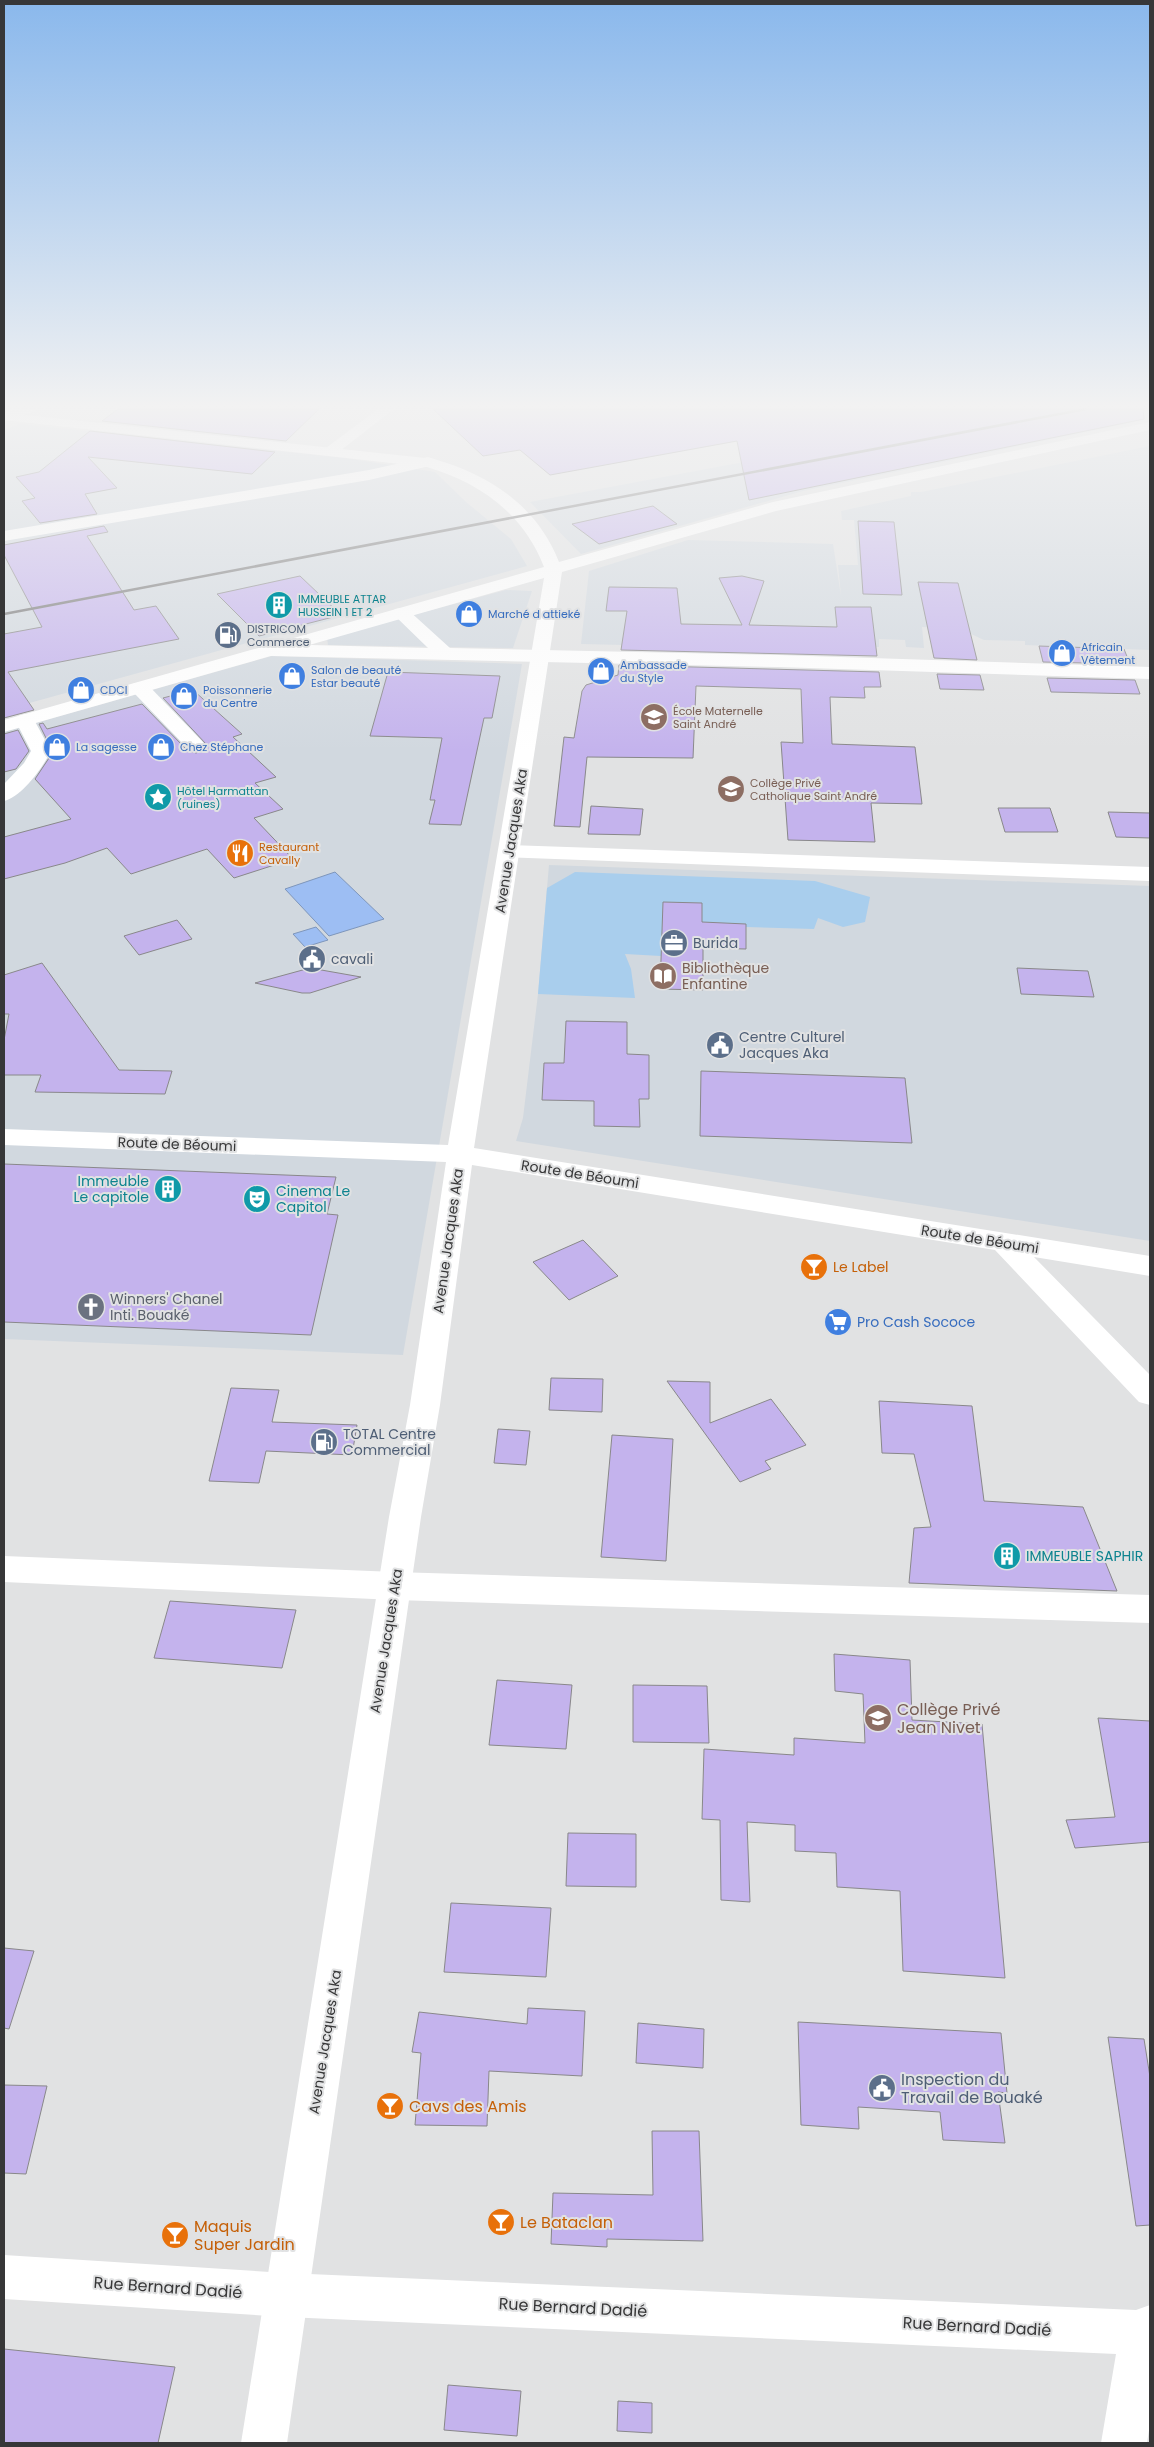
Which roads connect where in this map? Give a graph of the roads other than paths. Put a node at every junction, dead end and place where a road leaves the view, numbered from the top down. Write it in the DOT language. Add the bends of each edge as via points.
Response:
graph roads {
  1 [pos="81,523"];
  2 [pos="529,523"];
  3 [pos="719,523"];
  4 [pos="4,536"];
  5 [pos="554,570"];
  6 [pos="401,613"];
  7 [pos="271,650"];
  8 [pos="444,654"];
  9 [pos="539,656"];
  10 [pos="1150,673"];
  11 [pos="140,688"];
  12 [pos="25,720"];
  13 [pos="4,726"];
  14 [pos="195,744"];
  15 [pos="4,795"];
  16 [pos="509,852"];
  17 [pos="1150,874"];
  18 [pos="4,1137"];
  19 [pos="460,1154"];
  20 [pos="1004,1243"];
  21 [pos="1150,1266"];
  22 [pos="1150,1394"];
  23 [pos="4,1568"];
  24 [pos="395,1586"];
  25 [pos="1150,1609"];
  26 [pos="4,2277"];
  27 [pos="286,2294"];
  28 [pos="1146,2330"];
  29 [pos="264,2443"];
  30 [pos="1124,2443"];
  1 -- 4 [label="main road"];
  2 -- 5 [label="main road" via="542,541"];
  3 -- 5 [label="main road"];
  5 -- 6 [label="main road"];
  5 -- 9 [label="main road, Avenue Jacques Aka"];
  6 -- 7 [label="main road"];
  6 -- 8 [label="main road"];
  7 -- 8 [label="main road"];
  7 -- 11 [label="main road"];
  8 -- 9 [label="main road"];
  9 -- 10 [label="main road"];
  9 -- 16 [label="main road, Avenue Jacques Aka"];
  11 -- 12 [label="main road"];
  11 -- 14 [label="main road"];
  12 -- 13 [label="main road"];
  12 -- 15 [label="main road" via="41,751 33,766"];
  16 -- 17 [label="main road"];
  16 -- 19 [label="main road, Avenue Jacques Aka"];
  18 -- 19 [label="main road, Route de Béoumi"];
  19 -- 20 [label="main road, Route de Béoumi"];
  19 -- 24 [label="main road, Avenue Jacques Aka" via="425,1405"];
  20 -- 21 [label="main road, Route de Béoumi"];
  20 -- 22 [label="main road"];
  23 -- 24 [label="main road"];
  24 -- 25 [label="main road"];
  24 -- 27 [label="main road, Avenue Jacques Aka"];
  26 -- 27 [label="main road, Rue Bernard Dadié"];
  27 -- 28 [label="main road, Rue Bernard Dadié"];
  27 -- 29 [label="main road, Avenue Jacques Aka"];
  28 -- 30 [label="main road"];
}
